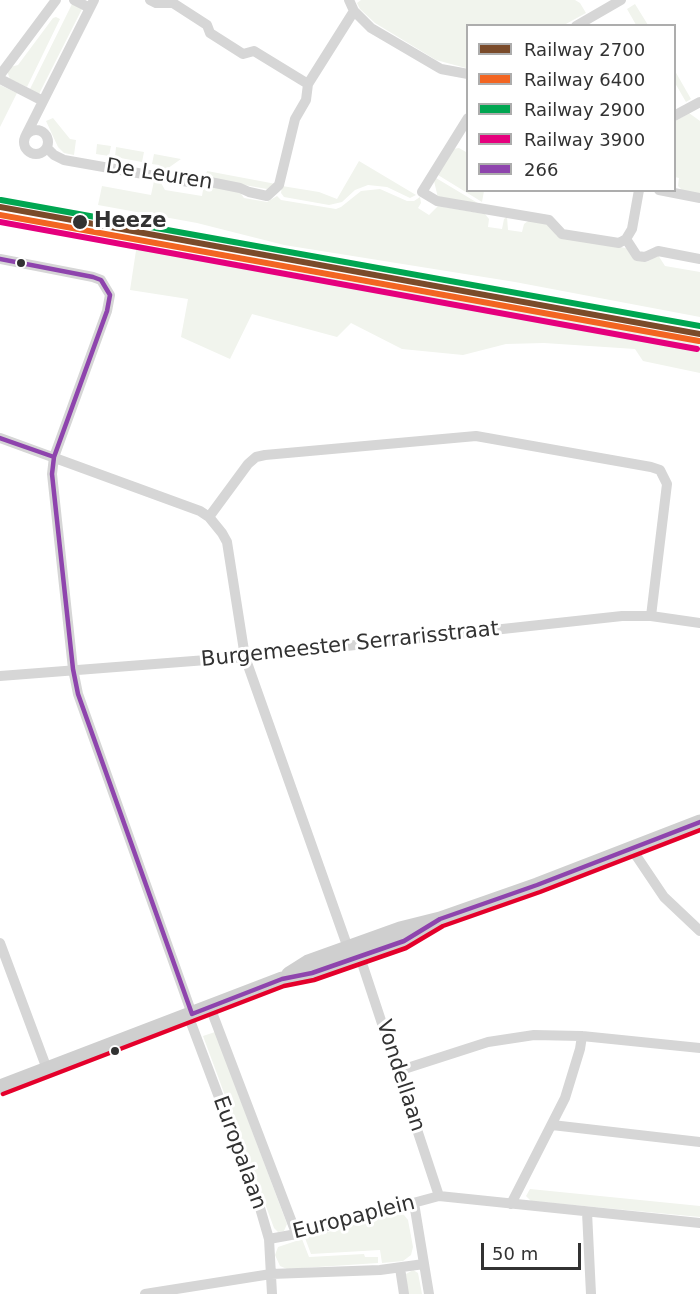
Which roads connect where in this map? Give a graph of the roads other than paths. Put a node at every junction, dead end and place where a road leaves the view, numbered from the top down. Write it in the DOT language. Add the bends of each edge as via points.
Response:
graph roads {
  1 [pos="56,0"];
  2 [pos="74,0"];
  3 [pos="150,0"];
  4 [pos="191,0"];
  5 [pos="349,0"];
  6 [pos="621,0"];
  7 [pos="92,4"];
  8 [pos="185,10"];
  9 [pos="354,11"];
  10 [pos="579,24"];
  11 [pos="466,74"];
  12 [pos="0,77"];
  13 [pos="308,84"];
  14 [pos="43,101"];
  15 [pos="700,102"];
  16 [pos="676,115"];
  17 [pos="466,121"];
  18 [pos="26,135"];
  19 [pos="47,148"];
  20 [pos="639,192"];
  21 [pos="668,192"];
  22 [pos="700,198"];
  23 [pos="626,238"];
  24 [pos="700,258"];
  25 [pos="0,259"];
  26 [pos="0,438"];
  27 [pos="54,457"];
  28 [pos="209,517"];
  29 [pos="651,616"];
  30 [pos="700,622"];
  31 [pos="244,657"];
  32 [pos="73,669"];
  33 [pos="0,676"];
  34 [pos="700,822"];
  35 [pos="631,848"];
  36 [pos="700,931"];
  37 [pos="0,944"];
  38 [pos="354,953"];
  39 [pos="210,1007"];
  40 [pos="190,1015"];
  41 [pos="582,1036"];
  42 [pos="700,1048"];
  43 [pos="46,1069"];
  44 [pos="398,1071"];
  45 [pos="0,1087"];
  46 [pos="552,1125"];
  47 [pos="700,1142"];
  48 [pos="439,1196"];
  49 [pos="414,1203"];
  50 [pos="511,1204"];
  51 [pos="587,1212"];
  52 [pos="700,1223"];
  53 [pos="296,1233"];
  54 [pos="269,1239"];
  55 [pos="424,1264"];
  56 [pos="400,1268"];
  57 [pos="271,1274"];
  58 [pos="145,1294"];
  59 [pos="272,1294"];
  60 [pos="404,1294"];
  61 [pos="429,1294"];
  62 [pos="591,1294"];
  1 -- 12 [label="street"];
  2 -- 7 [label="street"];
  3 -- 8 [label="street" via="172,3"];
  4 -- 8 [label="street"];
  5 -- 9 [label="street"];
  6 -- 10 [label="street"];
  7 -- 14 [label="street"];
  8 -- 13 [label="street" via="207,25 210,33 243,54 254,51"];
  9 -- 11 [label="street" via="371,28 432,64"];
  9 -- 13 [label="street"];
  12 -- 14 [label="street"];
  13 -- 19 [label="street, De Leuren" via="306,100 294,119 279,185 267,196 205,181 200,184 64,160"];
  14 -- 18 [label="street"];
  15 -- 16 [label="street"];
  17 -- 23 [label="street" via="422,192 436,201 549,220 562,234 619,243"];
  18 -- 19 [label="street, De Leuren" via="41,130 47,136"];
  18 -- 19 [label="street, De Leuren" via="24,142 30,152 41,153"];
  20 -- 23 [label="street" via="632,229"];
  21 -- 22 [label="street"];
  23 -- 24 [label="street" via="637,256 658,251"];
  25 -- 27 [label="street, Europalaan" via="93,277 101,280 110,295"];
  26 -- 27 [label="street"];
  27 -- 28 [label="street"];
  27 -- 32 [label="street, Europalaan" via="52,474"];
  28 -- 29 [label="street" via="248,464 265,455 476,436 651,467 660,470 667,484"];
  28 -- 31 [label="street, Vondellaan" via="227,542"];
  29 -- 30 [label="street, Burgemeester Serrarisstraat"];
  29 -- 31 [label="street, Burgemeester Serrarisstraat"];
  31 -- 32 [label="street, Burgemeester Serrarisstraat"];
  31 -- 38 [label="street, Vondellaan"];
  32 -- 33 [label="street, Burgemeester Serrarisstraat"];
  32 -- 40 [label="street, Europalaan" via="78,694"];
  34 -- 35 [label="street"];
  35 -- 36 [label="street" via="664,897"];
  35 -- 38 [label="street" via="440,919 404,941"];
  37 -- 43 [label="street"];
  38 -- 39 [label="street" via="312,973 282,979"];
  38 -- 44 [label="street, Vondellaan"];
  39 -- 40 [label="street"];
  39 -- 53 [label="street, Europalaan"];
  40 -- 43 [label="street"];
  40 -- 54 [label="street, Europalaan"];
  41 -- 42 [label="street"];
  41 -- 44 [label="street" via="534,1035 488,1042"];
  41 -- 46 [label="street" via="565,1098"];
  43 -- 45 [label="street"];
  44 -- 48 [label="street, Vondellaan"];
  46 -- 47 [label="street"];
  46 -- 50 [label="street"];
  48 -- 49 [label="street, Europaplein"];
  48 -- 50 [label="street"];
  49 -- 53 [label="street, Europaplein"];
  49 -- 55 [label="street"];
  50 -- 51 [label="street"];
  51 -- 52 [label="street"];
  51 -- 62 [label="street"];
  53 -- 54 [label="street, Europaplein"];
  54 -- 57 [label="street, Europalaan"];
  55 -- 56 [label="street, Europaplein"];
  55 -- 61 [label="street"];
  56 -- 57 [label="street, Europaplein"];
  56 -- 60 [label="street"];
  57 -- 58 [label="street, Europaplein"];
  57 -- 59 [label="street, Europalaan"];
}
